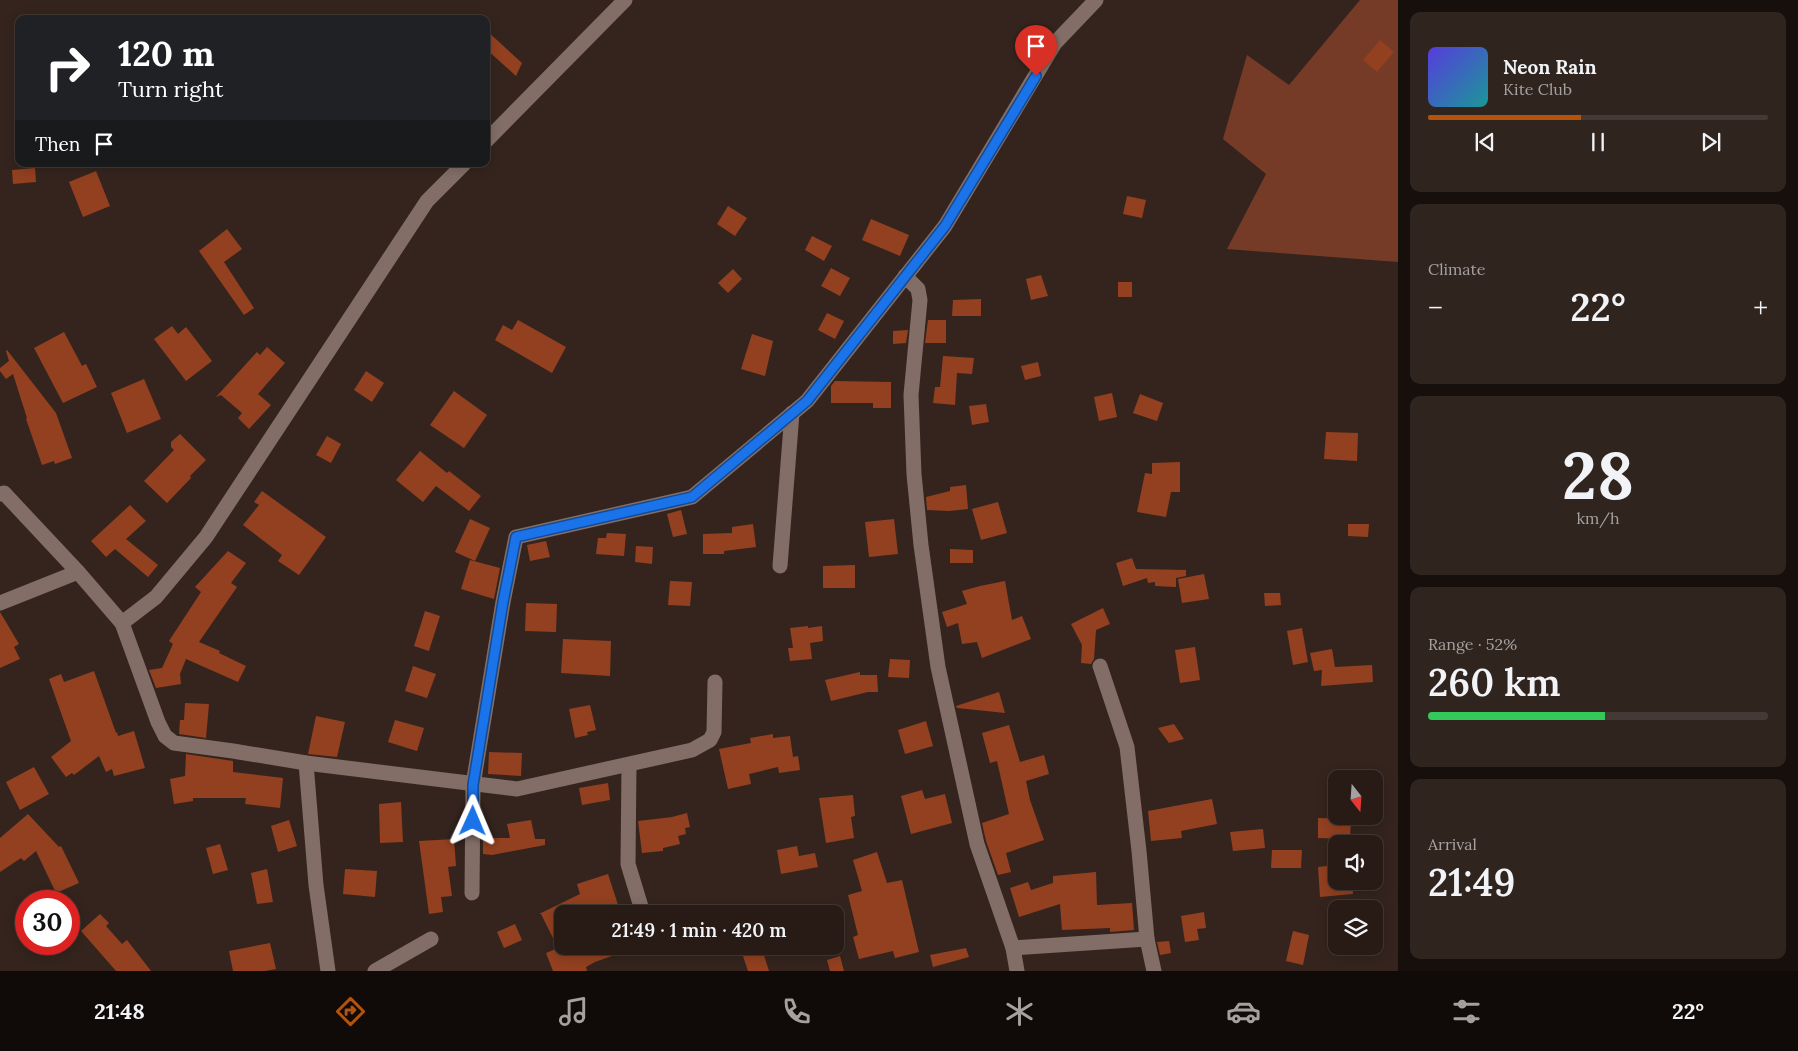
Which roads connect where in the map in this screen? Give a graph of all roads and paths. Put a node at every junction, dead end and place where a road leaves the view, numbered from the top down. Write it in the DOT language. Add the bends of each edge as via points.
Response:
graph roads {
  1 [pos="625,0"];
  2 [pos="1096,0"];
  3 [pos="490,137"];
  4 [pos="461,167"];
  5 [pos="905,276"];
  6 [pos="792,413"];
  7 [pos="0,494"];
  8 [pos="780,566"];
  9 [pos="78,572"];
  10 [pos="0,603"];
  11 [pos="122,624"];
  12 [pos="1100,666"];
  13 [pos="715,682"];
  14 [pos="306,763"];
  15 [pos="629,764"];
  16 [pos="473,785"];
  17 [pos="472,893"];
  18 [pos="640,905"];
  19 [pos="431,939"];
  20 [pos="1147,939"];
  21 [pos="1013,948"];
  22 [pos="328,971"];
  23 [pos="375,971"];
  24 [pos="1017,971"];
  25 [pos="1154,971"];
  1 -- 3 [label="street"];
  2 -- 5 [label="street" via="1056,43 945,226"];
  4 -- 11 [label="street" via="428,201 206,537 156,597"];
  5 -- 6 [label="street" via="807,401"];
  5 -- 21 [label="street" via="918,289 920,300 911,395 914,464 921,545 938,667 977,844"];
  6 -- 8 [label="street"];
  6 -- 16 [label="street" via="692,497 516,537"];
  7 -- 9 [label="street" via="4,493"];
  9 -- 10 [label="street"];
  9 -- 11 [label="street"];
  11 -- 14 [label="street" via="165,736 174,743"];
  12 -- 20 [label="street" via="1127,747"];
  13 -- 15 [label="street" via="714,732 710,740 692,750"];
  14 -- 16 [label="street"];
  14 -- 22 [label="street" via="316,885"];
  15 -- 16 [label="street" via="518,789"];
  15 -- 18 [label="street" via="628,864"];
  16 -- 17 [label="street"];
  19 -- 23 [label="street"];
  20 -- 21 [label="street"];
  20 -- 25 [label="street"];
  21 -- 24 [label="street"];
}
